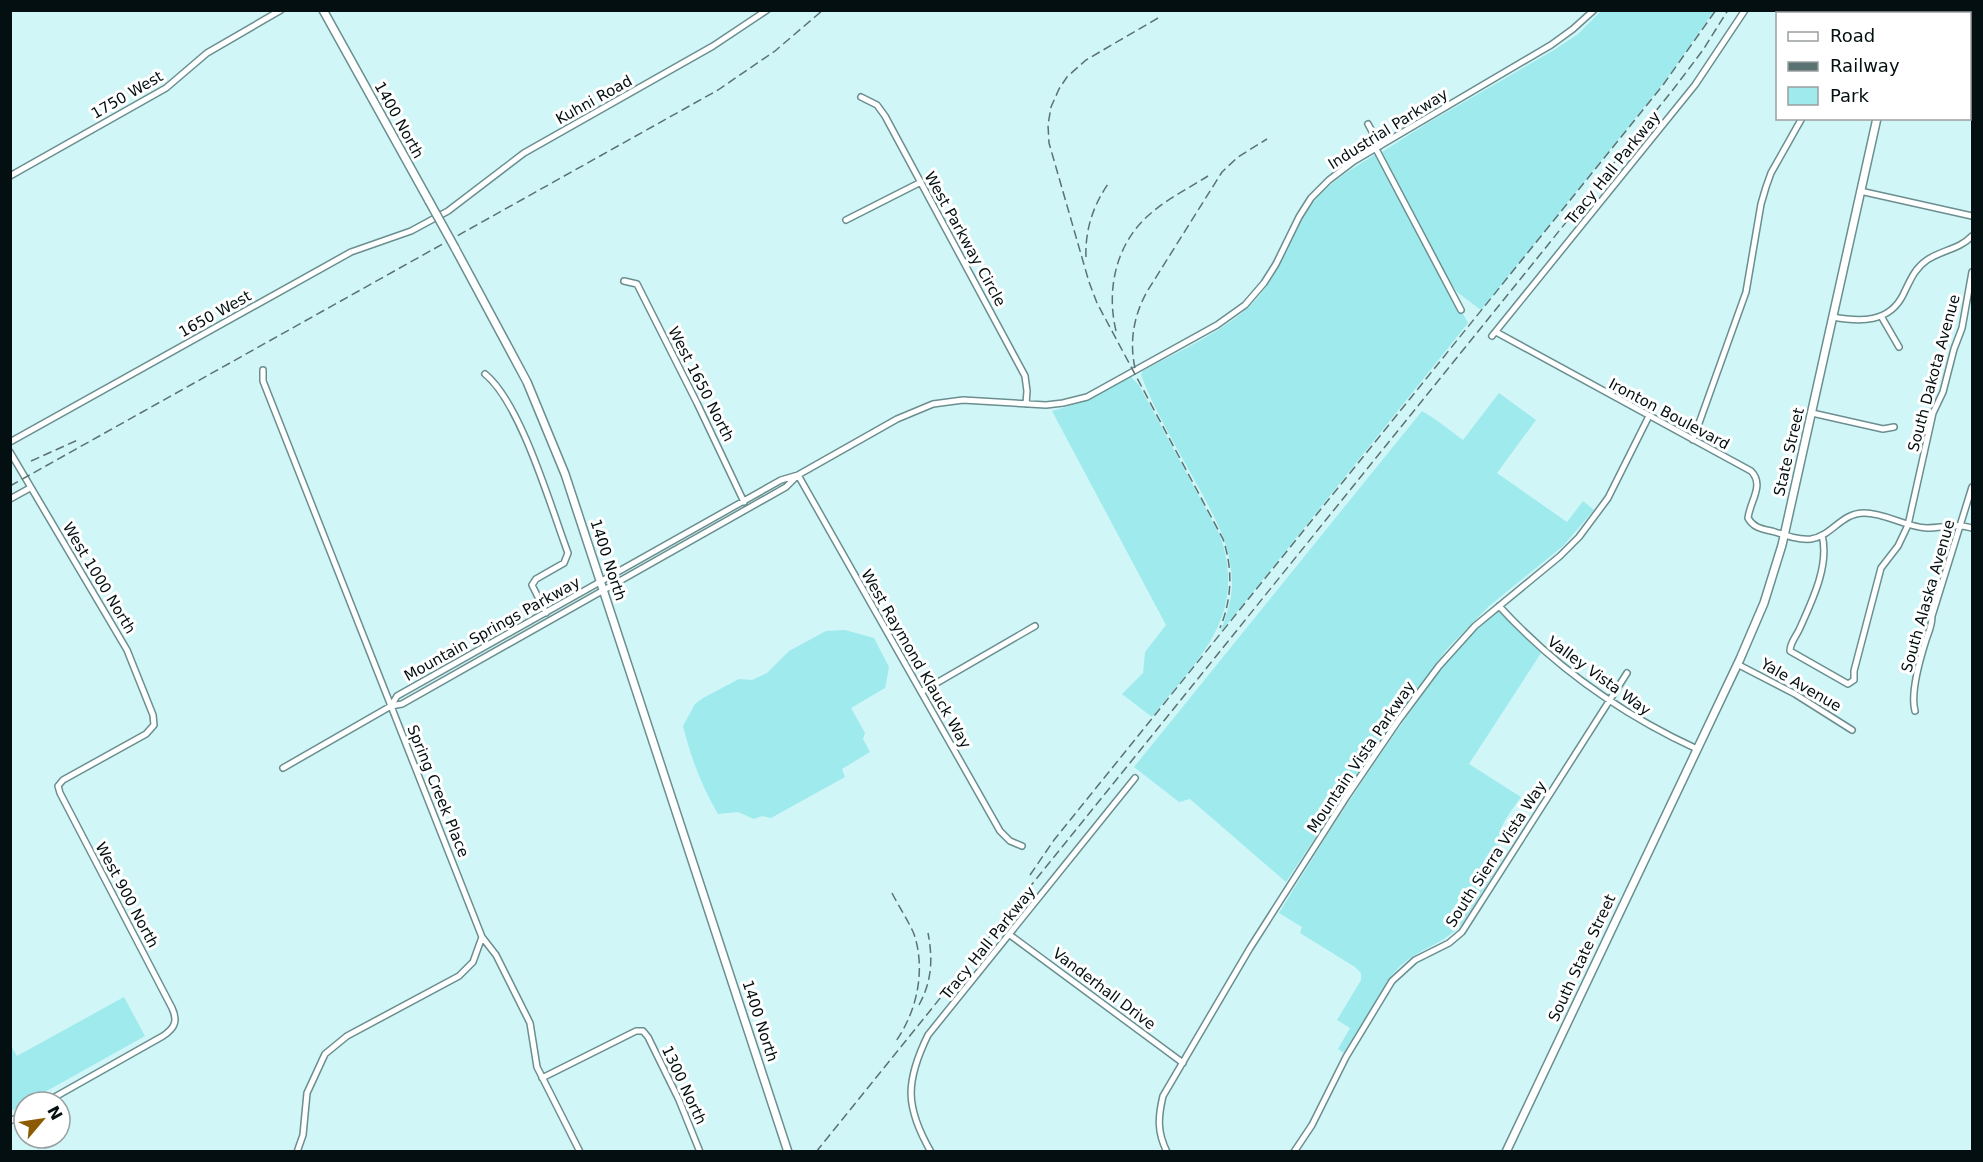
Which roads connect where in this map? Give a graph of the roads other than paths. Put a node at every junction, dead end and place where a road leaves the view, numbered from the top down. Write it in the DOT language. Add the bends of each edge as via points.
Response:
graph roads {
  1 [pos="281,10"];
  2 [pos="323,10"];
  3 [pos="767,10"];
  4 [pos="1594,10"];
  5 [pos="1745,10"];
  6 [pos="861,97"];
  7 [pos="1801,120"];
  8 [pos="1877,120"];
  9 [pos="1368,124"];
  10 [pos="1378,147"];
  11 [pos="10,176"];
  12 [pos="921,182"];
  13 [pos="1860,191"];
  14 [pos="1972,216"];
  15 [pos="437,217"];
  16 [pos="846,220"];
  17 [pos="1971,240"];
  18 [pos="1972,272"];
  19 [pos="624,281"];
  20 [pos="1461,310"];
  21 [pos="1881,316"];
  22 [pos="1833,317"];
  23 [pos="1494,334"];
  24 [pos="1899,347"];
  25 [pos="263,370"];
  26 [pos="485,374"];
  27 [pos="1026,404"];
  28 [pos="1812,413"];
  29 [pos="1648,416"];
  30 [pos="1894,427"];
  31 [pos="1693,440"];
  32 [pos="10,442"];
  33 [pos="10,452"];
  34 [pos="798,475"];
  35 [pos="1972,487"];
  36 [pos="30,488"];
  37 [pos="10,499"];
  38 [pos="744,501"];
  39 [pos="747,509"];
  40 [pos="1908,525"];
  41 [pos="1960,525"];
  42 [pos="1972,528"];
  43 [pos="1784,535"];
  44 [pos="1822,536"];
  45 [pos="601,581"];
  46 [pos="604,590"];
  47 [pos="1499,606"];
  48 [pos="546,612"];
  49 [pos="550,620"];
  50 [pos="1035,626"];
  51 [pos="1737,664"];
  52 [pos="1627,673"];
  53 [pos="921,692"];
  54 [pos="1610,701"];
  55 [pos="391,706"];
  56 [pos="1915,711"];
  57 [pos="1852,730"];
  58 [pos="1696,749"];
  59 [pos="283,768"];
  60 [pos="1683,777"];
  61 [pos="1135,778"];
  62 [pos="58,786"];
  63 [pos="1022,846"];
  64 [pos="1010,935"];
  65 [pos="482,937"];
  66 [pos="1183,1063"];
  67 [pos="542,1078"];
  68 [pos="67,1090"];
  69 [pos="297,1152"];
  70 [pos="580,1152"];
  71 [pos="700,1152"];
  72 [pos="788,1152"];
  73 [pos="931,1152"];
  74 [pos="1167,1152"];
  75 [pos="1294,1152"];
  76 [pos="1506,1152"];
  1 -- 11 [label="street, 1750 West" via="207,53 166,88"];
  2 -- 45 [label="main road, 1400 North, bridge" via="507,341 566,474"];
  3 -- 15 [label="street, Kuhni Road" via="713,46 524,153"];
  4 -- 10 [label="street, Industrial Parkway" via="1551,45"];
  5 -- 23 [label="street, Tracy Hall Parkway" via="1695,85"];
  6 -- 12 [label="street, West Parkway Circle" via="881,110"];
  7 -- 31 [label="street" via="1766,188 1749,280"];
  8 -- 13 [label="main road, State Street"];
  9 -- 10 [label="street"];
  10 -- 20 [label="street"];
  10 -- 27 [label="street, Industrial Parkway" via="1345,167 1317,191 1268,277 1237,312 1102,390 1075,401"];
  12 -- 16 [label="street"];
  12 -- 27 [label="street, West Parkway Circle" via="1025,376"];
  13 -- 14 [label="street"];
  13 -- 22 [label="main road, State Street"];
  15 -- 32 [label="street, 1650 West" via="411,231 351,252"];
  17 -- 21 [label="street" via="1928,260 1912,276 1900,300"];
  18 -- 40 [label="street, South Dakota Avenue" via="1962,328 1933,413"];
  19 -- 38 [label="street, West 1650 North" via="637,284"];
  21 -- 22 [label="street" via="1858,321"];
  21 -- 24 [label="street"];
  22 -- 28 [label="main road, State Street"];
  23 -- 29 [label="street, Ironton Boulevard"];
  25 -- 55 [label="street, Spring Creek Place" via="263,381"];
  26 -- 48 [label="street" via="516,418 568,553 564,562 532,585"];
  27 -- 34 [label="street, Industrial Parkway" via="963,400 926,406"];
  28 -- 30 [label="street" via="1883,429"];
  28 -- 43 [label="main road, State Street"];
  29 -- 31 [label="street, Ironton Boulevard"];
  29 -- 47 [label="street, Mountain Vista Parkway" via="1595,517 1560,556"];
  31 -- 43 [label="street, Ironton Boulevard" via="1756,476 1758,484 1748,518 1756,527"];
  33 -- 36 [label="street, West 1000 North"];
  34 -- 38 [label="street, Mountain Springs Parkway"];
  34 -- 39 [label="street, Mountain Springs Parkway" via="789,485"];
  34 -- 53 [label="street, West Raymond Klauck Way"];
  35 -- 41 [label="street, South Alaska Avenue"];
  36 -- 37 [label="street"];
  36 -- 62 [label="street, West 1000 North" via="134,663 154,722 146,734"];
  38 -- 39 [label="street, West 1650 North"];
  38 -- 45 [label="street, Mountain Springs Parkway"];
  39 -- 46 [label="street, Mountain Springs Parkway"];
  40 -- 41 [label="street"];
  40 -- 44 [label="street" via="1860,514 1841,520"];
  40 -- 44 [label="street, South Dakota Avenue" via="1881,568 1851,684 1790,651 1816,588 1824,555"];
  41 -- 42 [label="street"];
  41 -- 56 [label="street, South Alaska Avenue" via="1924,648 1912,700"];
  43 -- 44 [label="street" via="1801,539"];
  43 -- 51 [label="main road, State Street" via="1764,603"];
  45 -- 46 [label="main road, 1400 North"];
  45 -- 48 [label="street, Mountain Springs Parkway"];
  46 -- 49 [label="street, Mountain Springs Parkway"];
  46 -- 72 [label="main road, 1400 North"];
  47 -- 54 [label="street, Valley Vista Way" via="1556,662"];
  47 -- 66 [label="street, Mountain Vista Parkway" via="1439,666 1398,721 1250,948"];
  48 -- 49 [label="street"];
  48 -- 55 [label="street, Mountain Springs Parkway" via="397,696"];
  49 -- 55 [label="street, Mountain Springs Parkway" via="402,704"];
  50 -- 53 [label="street"];
  51 -- 57 [label="street, Yale Avenue"];
  51 -- 58 [label="main road, State Street"];
  52 -- 54 [label="street, South Sierra Vista Way"];
  53 -- 63 [label="street, West Raymond Klauck Way" via="1000,831"];
  54 -- 58 [label="street, Valley Vista Way" via="1640,722"];
  54 -- 75 [label="street, South Sierra Vista Way" via="1462,932 1449,944 1414,960 1392,981"];
  55 -- 59 [label="street, Mountain Springs Parkway"];
  55 -- 65 [label="street, Spring Creek Place"];
  58 -- 60 [label="main road, State Street"];
  60 -- 76 [label="main road, South State Street"];
  61 -- 64 [label="street, Tracy Hall Parkway"];
  62 -- 68 [label="street, West 900 North" via="175,1015 171,1031"];
  64 -- 66 [label="street, Vanderhall Drive"];
  64 -- 73 [label="street, Tracy Hall Parkway" via="927,1035 916,1059 910,1097 914,1118"];
  65 -- 67 [label="street, Spring Creek Place" via="496,955 530,1023"];
  65 -- 69 [label="street" via="473,962 459,976 347,1036 325,1054 307,1093 303,1135"];
  66 -- 74 [label="street, Mountain Vista Parkway" via="1163,1096 1158,1116 1159,1133"];
  67 -- 70 [label="street, Spring Creek Place"];
  67 -- 71 [label="street, 1300 North" via="643,1031 674,1089"];
}
